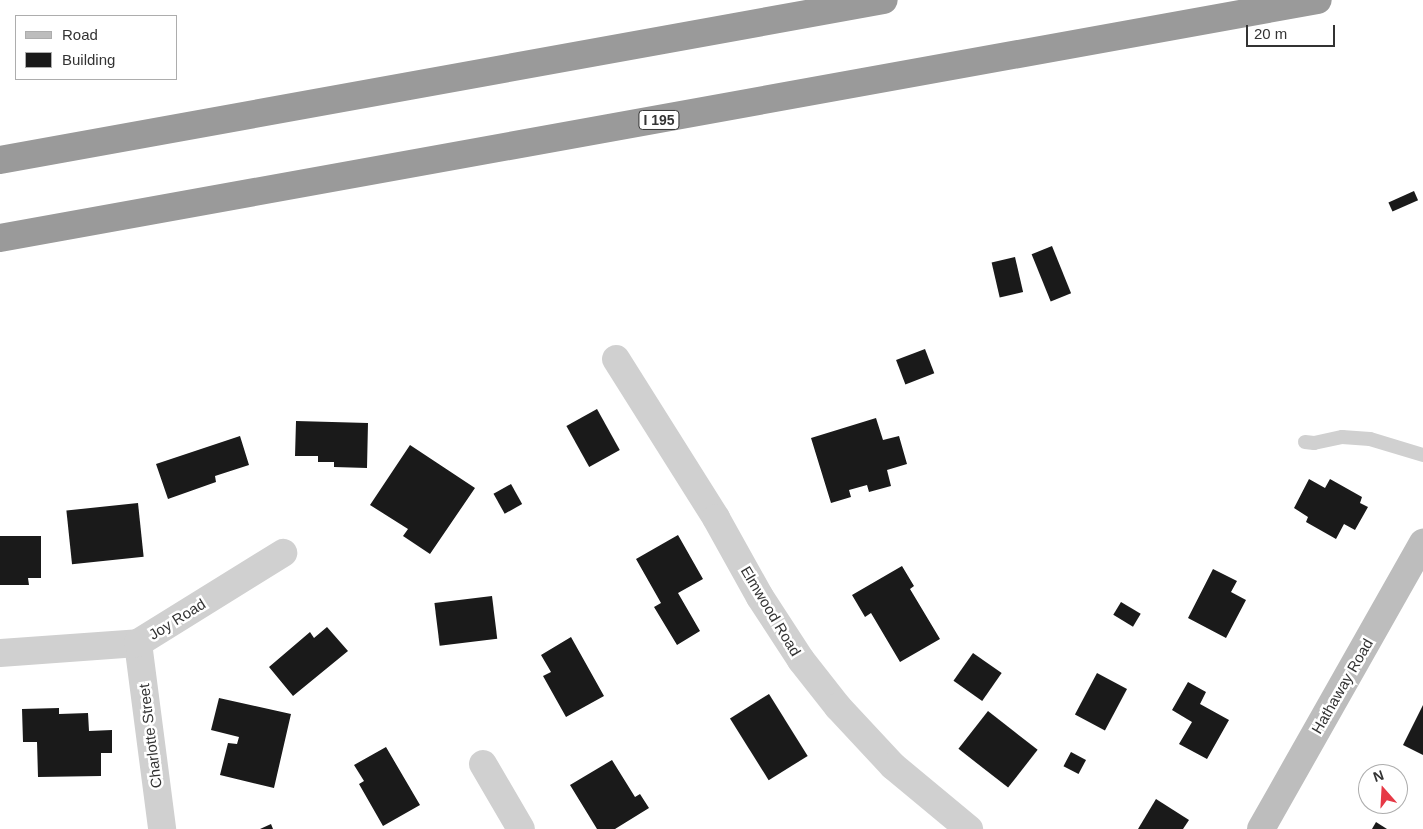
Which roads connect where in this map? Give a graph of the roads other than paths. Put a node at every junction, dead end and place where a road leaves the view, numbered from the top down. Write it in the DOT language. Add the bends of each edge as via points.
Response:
graph roads {
  1 [pos="884,0"];
  2 [pos="1318,0"];
  3 [pos="0,160"];
  4 [pos="0,238"];
  5 [pos="616,359"];
  6 [pos="1306,442"];
  7 [pos="1423,455"];
  8 [pos="1423,543"];
  9 [pos="283,553"];
  10 [pos="138,643"];
  11 [pos="0,653"];
  12 [pos="483,764"];
  13 [pos="162,829"];
  14 [pos="521,829"];
  15 [pos="969,829"];
  16 [pos="1261,829"];
  1 -- 3 [label="highway"];
  2 -- 4 [label="highway, I 195"];
  5 -- 15 [label="street, Elmwood Road" via="801,660 856,728 893,766"];
  6 -- 7 [label="lane" via="1342,437 1370,439"];
  8 -- 16 [label="main road, Hathaway Road"];
  9 -- 10 [label="street, Joy Road"];
  10 -- 11 [label="street, Joy Road"];
  10 -- 13 [label="street, Charlotte Street"];
  12 -- 14 [label="street"];
}
